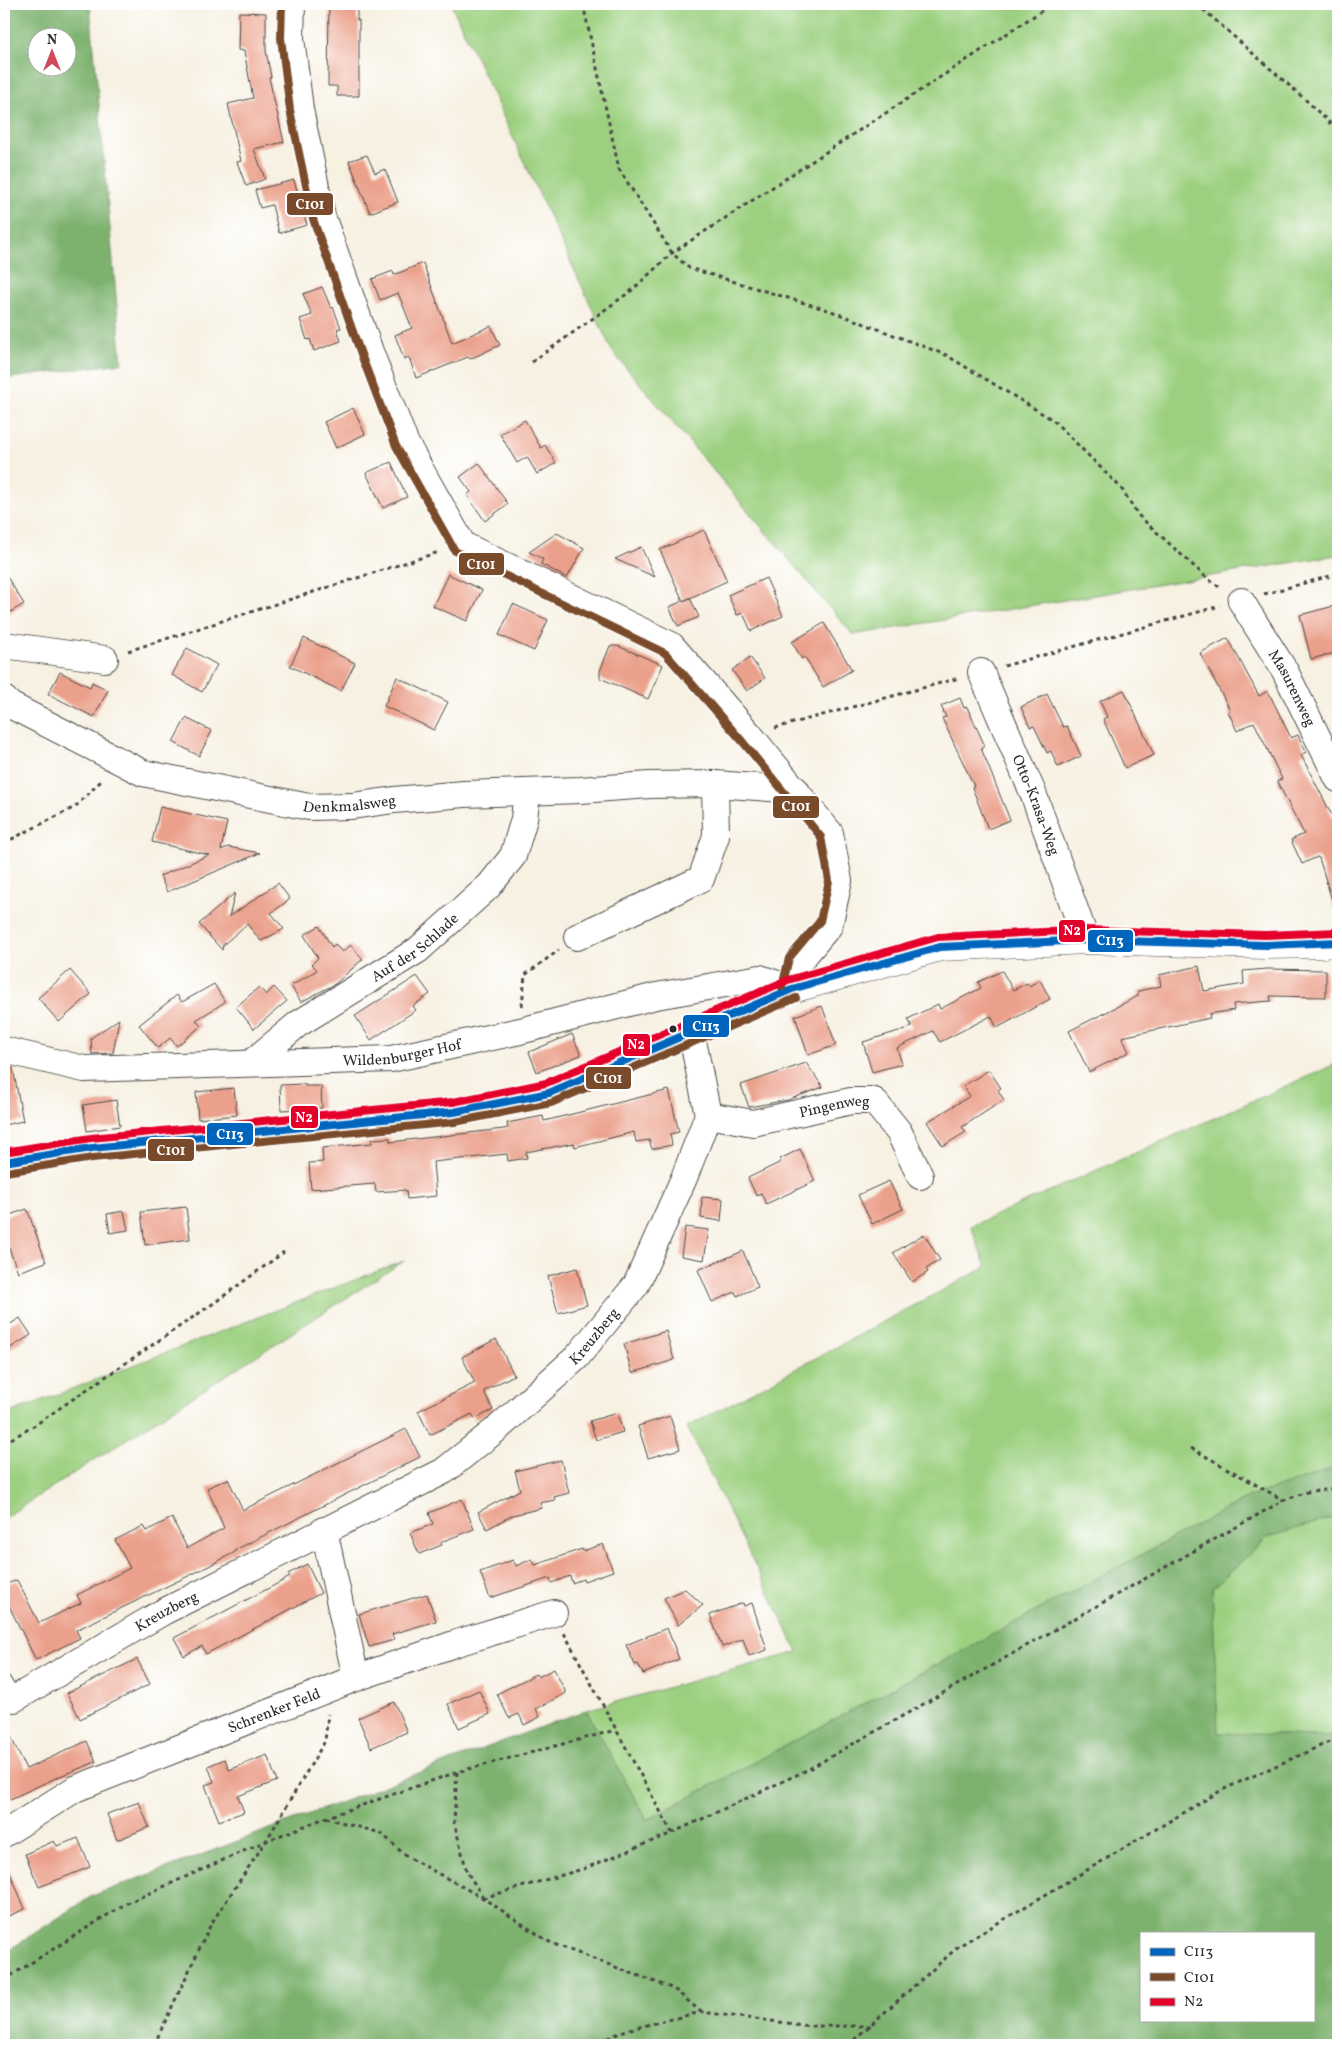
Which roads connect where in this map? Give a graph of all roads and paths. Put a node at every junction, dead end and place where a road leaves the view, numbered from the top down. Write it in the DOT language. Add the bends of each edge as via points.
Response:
graph roads {
  1 [pos="292,4"];
  2 [pos="583,4"];
  3 [pos="1052,4"];
  4 [pos="1197,4"];
  5 [pos="1338,131"];
  6 [pos="672,253"];
  7 [pos="532,362"];
  8 [pos="463,544"];
  9 [pos="1338,574"];
  10 [pos="1241,601"];
  11 [pos="4,645"];
  12 [pos="105,659"];
  13 [pos="981,672"];
  14 [pos="4,699"];
  15 [pos="750,735"];
  16 [pos="120,762"];
  17 [pos="1338,780"];
  18 [pos="715,784"];
  19 [pos="796,790"];
  20 [pos="527,793"];
  21 [pos="4,842"];
  22 [pos="577,937"];
  23 [pos="1086,940"];
  24 [pos="1338,942"];
  25 [pos="792,989"];
  26 [pos="520,1031"];
  27 [pos="692,1031"];
  28 [pos="4,1050"];
  29 [pos="251,1063"];
  30 [pos="708,1115"];
  31 [pos="4,1162"];
  32 [pos="920,1176"];
  33 [pos="284,1252"];
  34 [pos="4,1443"];
  35 [pos="1191,1448"];
  36 [pos="1338,1489"];
  37 [pos="1284,1500"];
  38 [pos="324,1530"];
  39 [pos="558,1622"];
  40 [pos="356,1678"];
  41 [pos="330,1688"];
  42 [pos="9,1691"];
  43 [pos="616,1730"];
  44 [pos="1338,1738"];
  45 [pos="457,1772"];
  46 [pos="324,1818"];
  47 [pos="672,1833"];
  48 [pos="4,1834"];
  49 [pos="266,1841"];
  50 [pos="483,1898"];
  51 [pos="4,1980"];
  52 [pos="701,2012"];
  53 [pos="872,2026"];
  54 [pos="154,2045"];
  55 [pos="593,2045"];
  56 [pos="848,2045"];
  1 -- 8 [label="street" via="291,38 300,109 322,216 405,442"];
  2 -- 6 [label="path" via="618,169"];
  3 -- 6 [label="path"];
  4 -- 5 [label="path"];
  6 -- 7 [label="path" via="632,292"];
  6 -- 10 [label="path" via="689,268 831,311 946,356 1053,420 1121,488 1139,516 1208,579"];
  8 -- 12 [label="path"];
  8 -- 15 [label="street" via="671,645"];
  9 -- 10 [label="path"];
  10 -- 13 [label="path"];
  10 -- 17 [label="street, Masurenweg" via="1285,672"];
  11 -- 12 [label="street"];
  13 -- 15 [label="path"];
  13 -- 23 [label="street, Otto-Krasa-Weg" via="1033,794"];
  14 -- 16 [label="street, Denkmalsweg"];
  15 -- 19 [label="street"];
  16 -- 20 [label="street, Denkmalsweg" via="142,773 309,807 352,806 464,794"];
  16 -- 21 [label="path" via="75,807"];
  18 -- 19 [label="street, Denkmalsweg"];
  18 -- 20 [label="street, Denkmalsweg"];
  18 -- 22 [label="street" via="716,836 701,880"];
  19 -- 25 [label="street" via="830,833 839,881 829,926 798,963"];
  20 -- 29 [label="street, Auf der Schlade" via="524,819 513,856 489,886 418,950 298,1024"];
  22 -- 26 [label="path" via="524,975"];
  23 -- 24 [label="main road" via="1266,945"];
  23 -- 25 [label="main road" via="940,947"];
  25 -- 26 [label="street, Wildenburger Hof" via="760,978 656,996"];
  25 -- 27 [label="main road"];
  26 -- 29 [label="street, Wildenburger Hof" via="392,1059"];
  27 -- 30 [label="street"];
  27 -- 31 [label="main road" via="550,1093 454,1112 92,1148"];
  28 -- 29 [label="street, Wildenburger Hof" via="84,1069"];
  30 -- 32 [label="street, Pingenweg" via="753,1123 851,1101 874,1101 899,1132"];
  30 -- 38 [label="street, Kreuzberg" via="684,1178 636,1284 577,1356 498,1428 444,1471"];
  33 -- 34 [label="path" via="214,1304"];
  35 -- 37 [label="path"];
  36 -- 37 [label="path" via="1310,1491"];
  37 -- 47 [label="path" via="807,1770"];
  38 -- 40 [label="street"];
  38 -- 42 [label="street, Kreuzberg"];
  39 -- 40 [label="street, Schrenker Feld" via="457,1643"];
  39 -- 43 [label="path"];
  40 -- 41 [label="street, Schrenker Feld"];
  41 -- 48 [label="street, Schrenker Feld" via="75,1789"];
  41 -- 49 [label="path" via="325,1741"];
  43 -- 45 [label="path"];
  43 -- 47 [label="path"];
  44 -- 53 [label="path" via="1222,1790 959,1946"];
  45 -- 46 [label="path"];
  45 -- 50 [label="path" via="454,1822 467,1872"];
  46 -- 49 [label="path"];
  46 -- 50 [label="path" via="381,1833 406,1856"];
  47 -- 50 [label="path" via="583,1869"];
  49 -- 51 [label="path" via="125,1904"];
  49 -- 54 [label="path" via="211,1924"];
  50 -- 52 [label="path" via="551,1943 674,1988"];
  52 -- 53 [label="path" via="810,2026"];
  52 -- 55 [label="path" via="626,2030"];
  53 -- 56 [label="path"];
}
